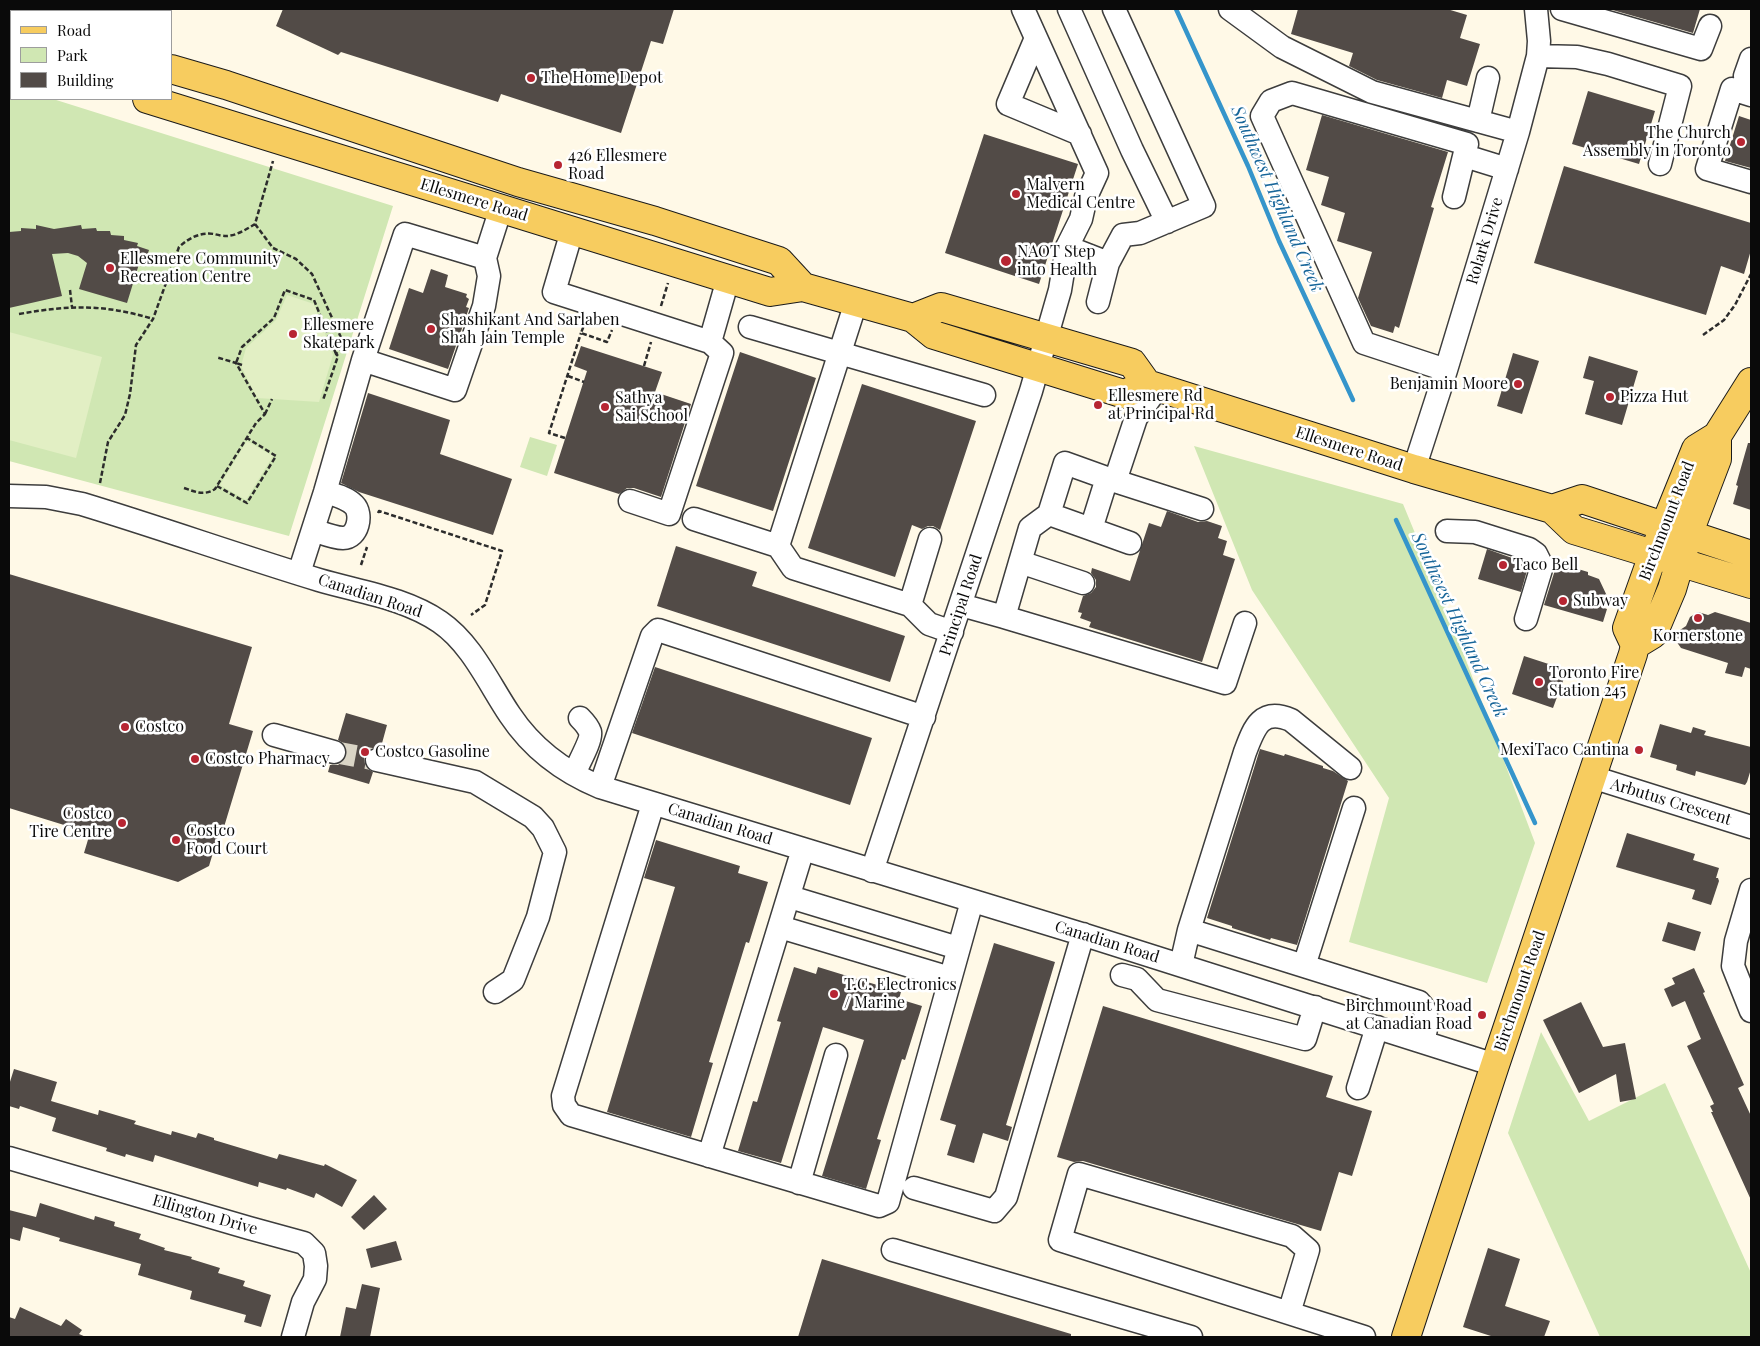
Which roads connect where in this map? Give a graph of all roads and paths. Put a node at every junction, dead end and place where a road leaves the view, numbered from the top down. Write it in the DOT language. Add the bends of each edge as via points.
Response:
graph roads {
  1 [pos="1023,9"];
  2 [pos="1069,9"];
  3 [pos="1114,9"];
  4 [pos="1230,9"];
  5 [pos="1536,9"];
  6 [pos="1562,9"];
  7 [pos="1710,26"];
  8 [pos="1036,38"];
  9 [pos="1538,56"];
  10 [pos="1751,59"];
  11 [pos="172,69"];
  12 [pos="1488,78"];
  13 [pos="1751,78"];
  14 [pos="1751,95"];
  15 [pos="149,100"];
  16 [pos="1478,121"];
  17 [pos="1518,132"];
  18 [pos="1080,134"];
  19 [pos="274,156"];
  20 [pos="1465,156"];
  21 [pos="1660,164"];
  22 [pos="1507,169"];
  23 [pos="518,182"];
  24 [pos="1751,182"];
  25 [pos="1454,197"];
  26 [pos="505,209"];
  27 [pos="1167,222"];
  28 [pos="255,224"];
  29 [pos="572,231"];
  30 [pos="1067,247"];
  31 [pos="485,258"];
  32 [pos="1108,263"];
  33 [pos="1751,274"];
  34 [pos="670,279"];
  35 [pos="728,279"];
  36 [pos="803,287"];
  37 [pos="70,290"];
  38 [pos="856,302"];
  39 [pos="1098,302"];
  40 [pos="72,306"];
  41 [pos="660,310"];
  42 [pos="20,314"];
  43 [pos="588,315"];
  44 [pos="913,318"];
  45 [pos="153,319"];
  46 [pos="578,320"];
  47 [pos="585,323"];
  48 [pos="750,327"];
  49 [pos="612,330"];
  50 [pos="581,333"];
  51 [pos="1703,335"];
  52 [pos="1047,338"];
  53 [pos="651,342"];
  54 [pos="710,342"];
  55 [pos="840,352"];
  56 [pos="336,354"];
  57 [pos="216,357"];
  58 [pos="363,360"];
  59 [pos="236,363"];
  60 [pos="242,364"];
  61 [pos="644,366"];
  62 [pos="1039,366"];
  63 [pos="1446,370"];
  64 [pos="568,376"];
  65 [pos="584,382"];
  66 [pos="1751,382"];
  67 [pos="1153,386"];
  68 [pos="984,395"];
  69 [pos="272,399"];
  70 [pos="323,400"];
  71 [pos="265,414"];
  72 [pos="247,438"];
  73 [pos="565,438"];
  74 [pos="1414,469"];
  75 [pos="1111,479"];
  76 [pos="100,483"];
  77 [pos="217,486"];
  78 [pos="184,488"];
  79 [pos="325,492"];
  80 [pos="9,496"];
  81 [pos="630,501"];
  82 [pos="1202,509"];
  83 [pos="1552,509"];
  84 [pos="1049,514"];
  85 [pos="376,518"];
  86 [pos="694,519"];
  87 [pos="1091,529"];
  88 [pos="313,530"];
  89 [pos="1447,531"];
  90 [pos="1676,531"];
  91 [pos="930,539"];
  92 [pos="369,541"];
  93 [pos="1130,543"];
  94 [pos="778,546"];
  95 [pos="1653,555"];
  96 [pos="1751,555"];
  97 [pos="1020,562"];
  98 [pos="1679,562"];
  99 [pos="361,565"];
  100 [pos="299,573"];
  101 [pos="1083,583"];
  102 [pos="1751,584"];
  103 [pos="910,605"];
  104 [pos="961,605"];
  105 [pos="471,615"];
  106 [pos="1004,617"];
  107 [pos="1526,620"];
  108 [pos="1245,623"];
  109 [pos="952,632"];
  110 [pos="1635,645"];
  111 [pos="924,717"];
  112 [pos="580,718"];
  113 [pos="274,735"];
  114 [pos="334,752"];
  115 [pos="377,760"];
  116 [pos="1350,768"];
  117 [pos="574,774"];
  118 [pos="1592,777"];
  119 [pos="600,787"];
  120 [pos="653,804"];
  121 [pos="1354,808"];
  122 [pos="1751,826"];
  123 [pos="803,849"];
  124 [pos="872,871"];
  125 [pos="1751,890"];
  126 [pos="790,897"];
  127 [pos="972,901"];
  128 [pos="780,927"];
  129 [pos="1188,930"];
  130 [pos="1083,934"];
  131 [pos="958,948"];
  132 [pos="1181,965"];
  133 [pos="1304,966"];
  134 [pos="1122,975"];
  135 [pos="950,978"];
  136 [pos="495,992"];
  137 [pos="1315,1007"];
  138 [pos="1751,1010"];
  139 [pos="1377,1027"];
  140 [pos="1423,1042"];
  141 [pos="836,1055"];
  142 [pos="1495,1065"];
  143 [pos="1358,1088"];
  144 [pos="709,1156"];
  145 [pos="9,1158"];
  146 [pos="799,1183"];
  147 [pos="914,1188"];
  148 [pos="893,1250"];
  149 [pos="1289,1313"];
  150 [pos="293,1337"];
  151 [pos="1191,1337"];
  152 [pos="1364,1337"];
  153 [pos="1406,1337"];
  1 -- 8 [label="street, Principal Road"];
  2 -- 27 [label="street"];
  3 -- 27 [label="street" via="1204,206"];
  4 -- 16 [label="street" via="1282,47 1372,92"];
  5 -- 9 [label="street, Rolark Drive"];
  6 -- 7 [label="street" via="1701,49"];
  8 -- 18 [label="street, Principal Road"];
  8 -- 18 [label="street" via="1008,104"];
  9 -- 17 [label="street, Rolark Drive"];
  9 -- 21 [label="street" via="1577,57 1680,86"];
  10 -- 13 [label="street" via="1745,76"];
  11 -- 23 [label="main road, Ellesmere Road"];
  12 -- 16 [label="street"];
  14 -- 24 [label="street" via="1732,89 1707,169"];
  15 -- 26 [label="main road, Ellesmere Road"];
  16 -- 17 [label="street"];
  17 -- 22 [label="street, Rolark Drive"];
  18 -- 30 [label="street, Principal Road" via="1097,174"];
  19 -- 28 [label="path"];
  20 -- 22 [label="street"];
  20 -- 25 [label="street"];
  20 -- 63 [label="street" via="1467,144 1292,93 1271,101 1262,116 1364,343"];
  22 -- 63 [label="street, Rolark Drive"];
  23 -- 26 [label="main road"];
  23 -- 36 [label="main road, Ellesmere Road" via="779,261"];
  26 -- 29 [label="main road, Ellesmere Road"];
  26 -- 31 [label="street"];
  27 -- 32 [label="street" via="1140,234 1123,235"];
  28 -- 45 [label="path" via="226,236 197,235 179,247"];
  28 -- 56 [label="path" via="273,248 296,259 312,274 344,344"];
  29 -- 35 [label="main road, Ellesmere Road"];
  29 -- 54 [label="street" via="554,292"];
  30 -- 32 [label="street"];
  30 -- 52 [label="street, Principal Road"];
  31 -- 58 [label="street" via="405,234"];
  31 -- 58 [label="street" via="489,276 484,306 455,390"];
  32 -- 39 [label="street"];
  33 -- 51 [label="path" via="1736,305 1724,320"];
  34 -- 41 [label="path"];
  35 -- 36 [label="main road, Ellesmere Road" via="770,292"];
  35 -- 54 [label="street"];
  36 -- 38 [label="main road, Ellesmere Road"];
  37 -- 40 [label="path"];
  38 -- 44 [label="main road, Ellesmere Road"];
  38 -- 55 [label="street"];
  40 -- 42 [label="path"];
  40 -- 45 [label="path" via="108,308"];
  43 -- 47 [label="path"];
  44 -- 52 [label="main road" via="941,307"];
  44 -- 62 [label="main road, Ellesmere Road" via="934,335"];
  45 -- 76 [label="path" via="136,345 125,415 108,442"];
  46 -- 47 [label="path"];
  47 -- 50 [label="path"];
  48 -- 55 [label="street"];
  49 -- 50 [label="path" via="607,342"];
  50 -- 64 [label="path"];
  52 -- 62 [label="street, Principal Road"];
  52 -- 67 [label="main road" via="1132,363"];
  53 -- 61 [label="path"];
  54 -- 81 [label="street" via="722,354 669,514"];
  55 -- 68 [label="street"];
  55 -- 94 [label="street"];
  56 -- 59 [label="path" via="314,300 285,290 274,318 242,347"];
  56 -- 70 [label="path"];
  57 -- 59 [label="path"];
  58 -- 79 [label="street"];
  59 -- 60 [label="path"];
  59 -- 71 [label="path"];
  62 -- 67 [label="main road, Ellesmere Road" via="1124,394"];
  62 -- 104 [label="street, Principal Road"];
  63 -- 74 [label="street, Rolark Drive"];
  64 -- 65 [label="path"];
  64 -- 73 [label="path" via="549,434"];
  66 -- 90 [label="main road, Birchmount Road" via="1717,436 1696,449"];
  67 -- 74 [label="main road, Ellesmere Road"];
  67 -- 75 [label="street"];
  69 -- 71 [label="path"];
  71 -- 72 [label="path"];
  72 -- 77 [label="path"];
  72 -- 77 [label="path" via="276,456 247,503"];
  74 -- 83 [label="main road, Ellesmere Road"];
  75 -- 82 [label="street"];
  75 -- 84 [label="street" via="1064,463"];
  75 -- 87 [label="street"];
  77 -- 78 [label="path" via="203,494"];
  79 -- 88 [label="street"];
  79 -- 88 [label="street" via="355,506 359,514 356,528 349,537 342,538"];
  80 -- 100 [label="street, Canadian Road" via="46,497 82,504"];
  83 -- 90 [label="main road" via="1582,499"];
  83 -- 95 [label="main road, Ellesmere Road" via="1574,530"];
  84 -- 87 [label="street"];
  84 -- 97 [label="street" via="1030,528"];
  85 -- 105 [label="path" via="379,511 502,551 485,605"];
  86 -- 94 [label="street"];
  87 -- 93 [label="street"];
  88 -- 100 [label="street"];
  89 -- 107 [label="street" via="1475,532 1536,554 1542,566"];
  90 -- 95 [label="main road, Birchmount Road"];
  90 -- 96 [label="main road"];
  90 -- 98 [label="main road, Birchmount Road"];
  91 -- 103 [label="street"];
  92 -- 99 [label="path"];
  94 -- 103 [label="street" via="793,568"];
  95 -- 98 [label="main road, Ellesmere Road"];
  95 -- 110 [label="main road, Birchmount Road" via="1627,628"];
  97 -- 101 [label="street"];
  97 -- 106 [label="street"];
  98 -- 102 [label="main road, Ellesmere Road"];
  98 -- 110 [label="main road, Birchmount Road" via="1653,634"];
  100 -- 117 [label="street, Canadian Road" via="420,610 442,623 470,652 528,738 558,765"];
  103 -- 109 [label="street" via="929,624"];
  104 -- 106 [label="street"];
  104 -- 109 [label="street, Principal Road"];
  106 -- 108 [label="street" via="1225,683"];
  109 -- 111 [label="street, Principal Road"];
  110 -- 118 [label="main road, Birchmount Road"];
  111 -- 119 [label="street" via="658,630 652,636"];
  111 -- 124 [label="street, Principal Road"];
  112 -- 117 [label="street" via="590,733"];
  113 -- 114 [label="street"];
  115 -- 136 [label="street" via="476,782 544,828 555,852 538,917 513,980"];
  116 -- 129 [label="street" via="1291,720 1278,716 1257,723"];
  117 -- 119 [label="street, Canadian Road"];
  118 -- 122 [label="street, Arbutus Crescent"];
  118 -- 142 [label="main road, Birchmount Road"];
  119 -- 120 [label="street, Canadian Road"];
  120 -- 123 [label="street, Canadian Road"];
  120 -- 144 [label="street" via="563,1096 564,1105 571,1114"];
  121 -- 133 [label="street"];
  123 -- 124 [label="street, Canadian Road"];
  123 -- 126 [label="street"];
  124 -- 127 [label="street, Canadian Road"];
  125 -- 138 [label="street" via="1736,941 1733,966"];
  126 -- 128 [label="street"];
  126 -- 131 [label="street"];
  127 -- 130 [label="street, Canadian Road"];
  127 -- 131 [label="street"];
  128 -- 135 [label="street"];
  128 -- 144 [label="street"];
  129 -- 132 [label="street"];
  129 -- 133 [label="street"];
  130 -- 132 [label="street, Canadian Road"];
  130 -- 147 [label="street" via="1006,1197 994,1211"];
  131 -- 135 [label="street"];
  132 -- 137 [label="street, Canadian Road"];
  133 -- 140 [label="street" via="1419,1002 1426,1014"];
  134 -- 137 [label="street" via="1137,980 1157,1000 1305,1039"];
  135 -- 146 [label="street" via="888,1202 879,1206"];
  137 -- 139 [label="street, Canadian Road"];
  139 -- 140 [label="street, Canadian Road"];
  139 -- 143 [label="street"];
  140 -- 142 [label="street, Canadian Road"];
  141 -- 146 [label="street"];
  142 -- 153 [label="main road, Birchmount Road"];
  144 -- 146 [label="street"];
  145 -- 150 [label="street, Ellington Drive" via="304,1243 314,1253 316,1266"];
  148 -- 151 [label="street"];
  149 -- 149 [label="street" via="1060,1240 1079,1174 1292,1236 1308,1250"];
  149 -- 152 [label="street"];
}
